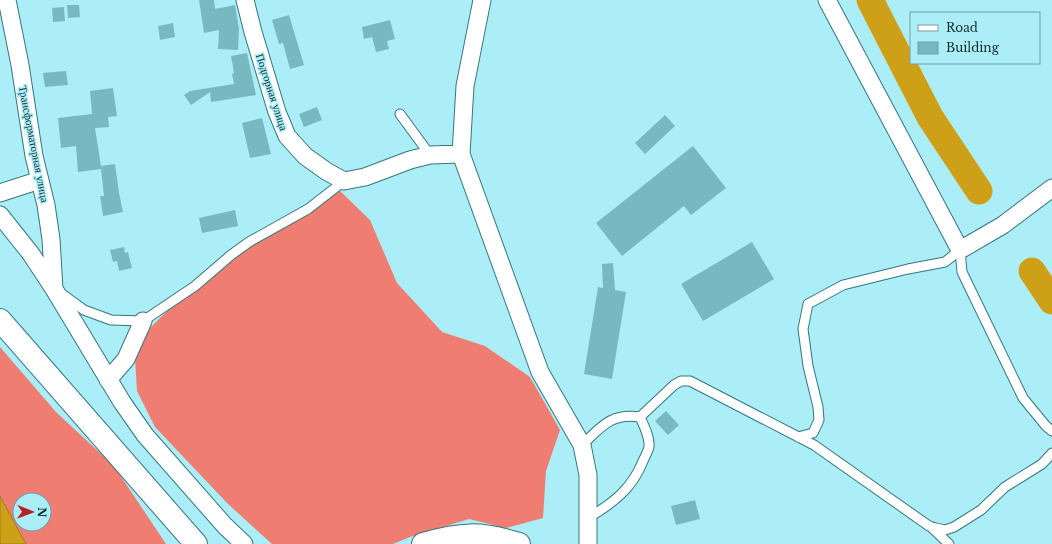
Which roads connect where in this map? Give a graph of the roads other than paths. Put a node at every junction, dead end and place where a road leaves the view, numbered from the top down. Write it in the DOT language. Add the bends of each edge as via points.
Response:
graph roads {
  1 [pos="7,0"];
  2 [pos="245,0"];
  3 [pos="482,0"];
  4 [pos="827,0"];
  5 [pos="400,114"];
  6 [pos="461,154"];
  7 [pos="430,155"];
  8 [pos="40,180"];
  9 [pos="344,181"];
  10 [pos="1052,188"];
  11 [pos="0,194"];
  12 [pos="0,215"];
  13 [pos="960,250"];
  14 [pos="54,289"];
  15 [pos="0,320"];
  16 [pos="143,321"];
  17 [pos="108,380"];
  18 [pos="640,417"];
  19 [pos="1052,431"];
  20 [pos="798,437"];
  21 [pos="582,445"];
  22 [pos="1052,453"];
  23 [pos="588,518"];
  24 [pos="930,526"];
  25 [pos="196,544"];
  26 [pos="244,544"];
  27 [pos="423,544"];
  28 [pos="519,544"];
  29 [pos="588,544"];
  30 [pos="949,544"];
  1 -- 8 [label="street, Трансформаторная улица"];
  2 -- 9 [label="street, Подгорная улица" via="286,136 305,156"];
  3 -- 6 [label="street" via="465,86"];
  4 -- 13 [label="street"];
  5 -- 7 [label="lane"];
  6 -- 7 [label="street"];
  6 -- 21 [label="street" via="540,372"];
  7 -- 9 [label="street" via="365,177"];
  8 -- 11 [label="street"];
  8 -- 14 [label="street, Трансформаторная улица" via="51,239"];
  9 -- 16 [label="lane" via="308,209 230,255 195,286"];
  10 -- 13 [label="street" via="1003,225"];
  12 -- 14 [label="street" via="31,254"];
  13 -- 19 [label="lane" via="962,272 1024,398"];
  13 -- 20 [label="lane" via="945,262 843,285 808,304 803,329 819,420 813,433"];
  14 -- 16 [label="lane" via="84,310 111,320"];
  14 -- 17 [label="street"];
  15 -- 25 [label="street"];
  16 -- 17 [label="street" via="126,359"];
  17 -- 26 [label="street" via="145,435"];
  18 -- 20 [label="lane" via="674,385 681,381 690,381"];
  18 -- 21 [label="lane" via="628,415 614,418 600,427"];
  18 -- 23 [label="lane" via="647,430 649,446 641,468 626,490 611,504"];
  20 -- 24 [label="lane"];
  21 -- 23 [label="street" via="588,476"];
  22 -- 24 [label="lane" via="1042,464 1005,488 981,510 954,527 945,530"];
  23 -- 29 [label="street"];
  24 -- 30 [label="lane"];
  27 -- 28 [label="street" via="446,537 475,535 490,536"];
}
